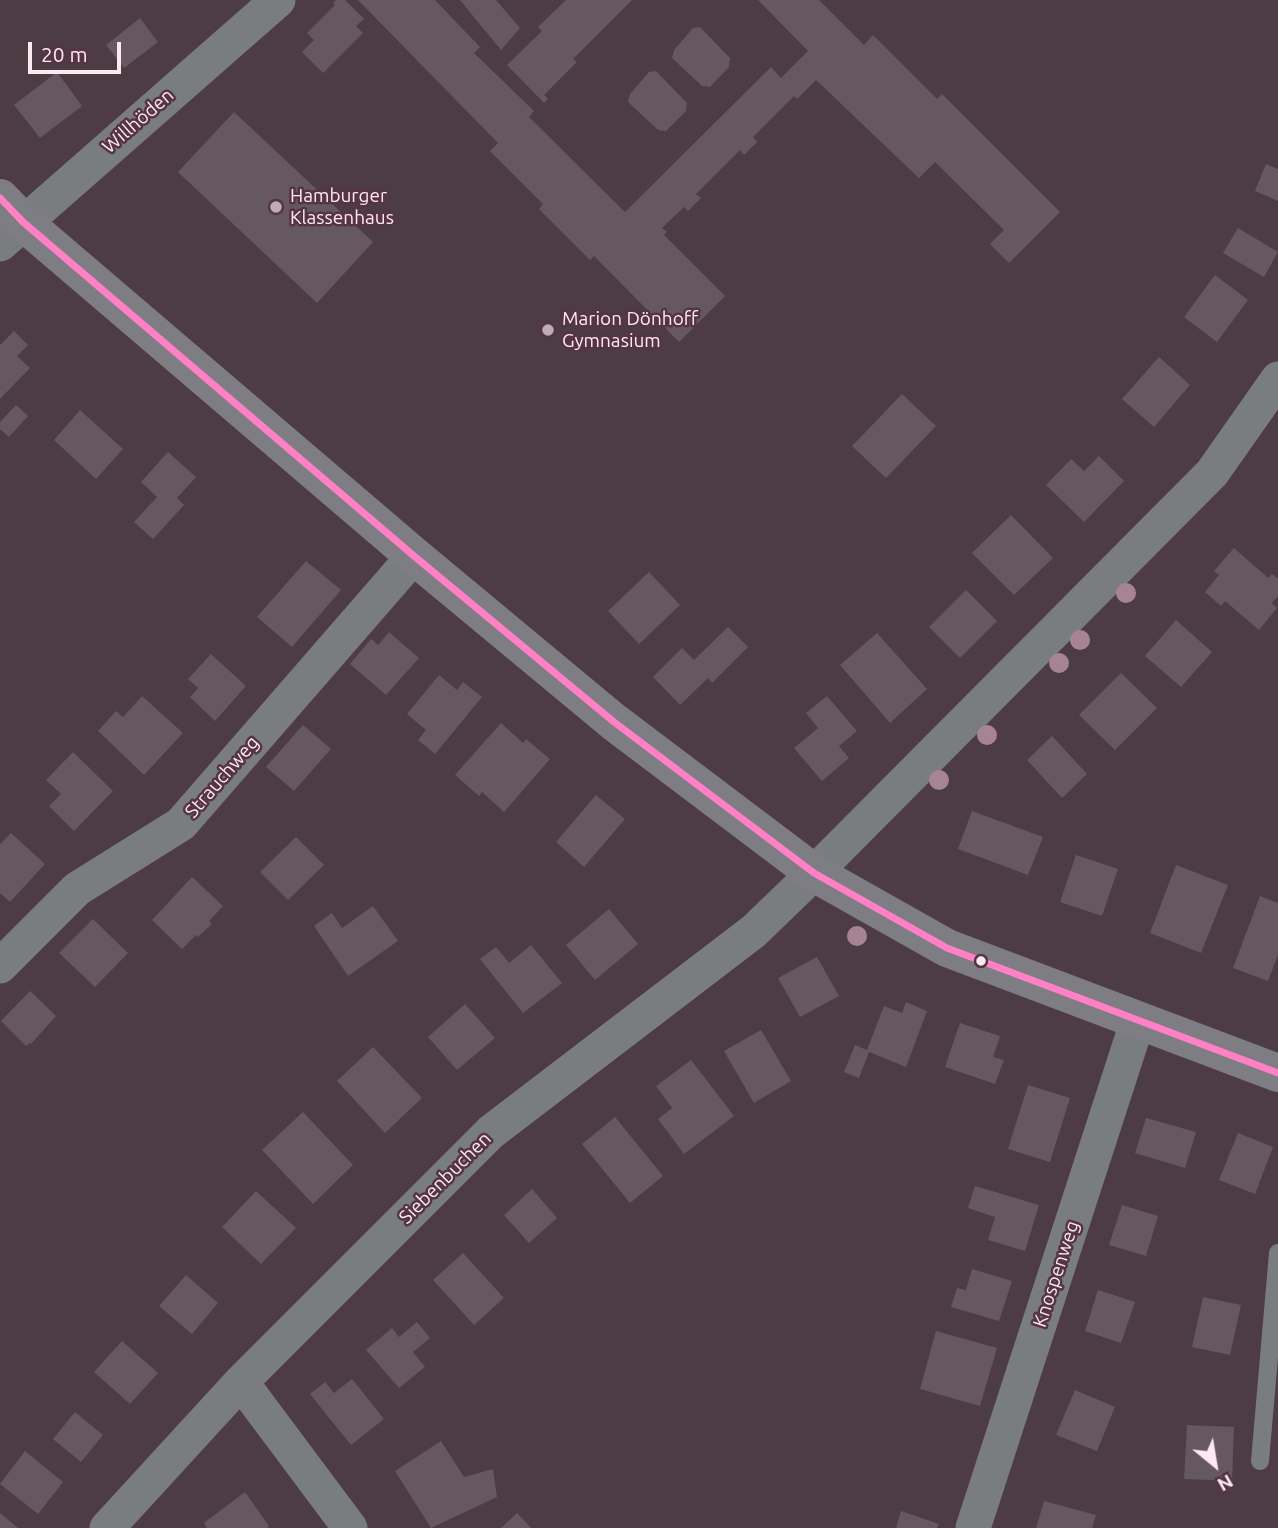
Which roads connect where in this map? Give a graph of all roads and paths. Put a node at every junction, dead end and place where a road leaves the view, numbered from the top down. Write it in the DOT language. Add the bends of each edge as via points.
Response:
graph roads {
  1 [pos="278,0"];
  2 [pos="8,221"];
  3 [pos="1278,379"];
  4 [pos="414,556"];
  5 [pos="814,873"];
  6 [pos="0,966"];
  7 [pos="1138,1020"];
  8 [pos="1278,1073"];
  9 [pos="1278,1253"];
  10 [pos="241,1382"];
  11 [pos="1260,1461"];
  12 [pos="107,1528"];
  13 [pos="350,1528"];
  14 [pos="973,1528"];
  1 -- 2 [label="street, Willhöden"];
  2 -- 4 [label="street" via="78,267"];
  3 -- 5 [label="street, Siebenbuchen" via="1212,473"];
  4 -- 5 [label="street" via="614,722"];
  4 -- 6 [label="street, Strauchweg" via="181,824 77,889"];
  5 -- 7 [label="street" via="947,948"];
  5 -- 10 [label="street, Siebenbuchen" via="754,932 491,1132"];
  7 -- 8 [label="street"];
  7 -- 14 [label="street, Knospenweg"];
  9 -- 11 [label="lane"];
  10 -- 12 [label="street, Siebenbuchen"];
  10 -- 13 [label="street"];
}
